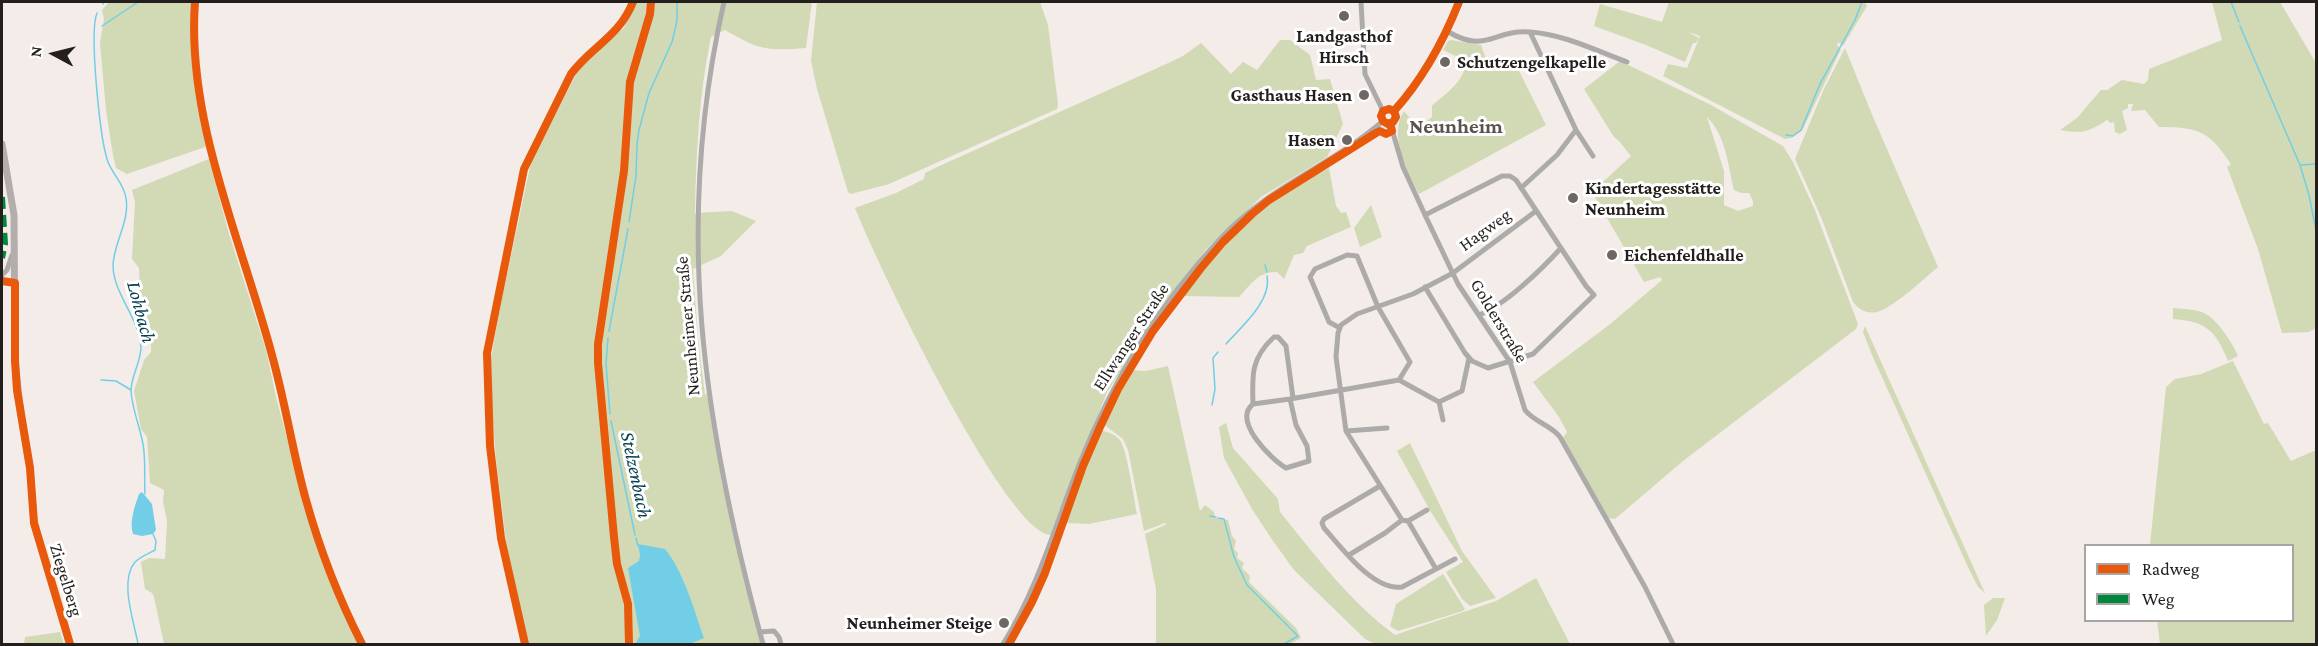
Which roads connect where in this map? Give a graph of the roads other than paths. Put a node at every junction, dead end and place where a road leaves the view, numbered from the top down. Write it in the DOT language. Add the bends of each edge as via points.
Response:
graph roads {
  1 [pos="195,2"];
  2 [pos="724,2"];
  3 [pos="1361,2"];
  4 [pos="1458,2"];
  5 [pos="1447,31"];
  6 [pos="1530,32"];
  7 [pos="1627,62"];
  8 [pos="1383,111"];
  9 [pos="1394,111"];
  10 [pos="1383,121"];
  11 [pos="1390,123"];
  12 [pos="1576,130"];
  13 [pos="2,144"];
  14 [pos="1593,156"];
  15 [pos="1521,188"];
  16 [pos="1536,211"];
  17 [pos="1425,215"];
  18 [pos="15,245"];
  19 [pos="1561,248"];
  20 [pos="1453,273"];
  21 [pos="2,274"];
  22 [pos="15,280"];
  23 [pos="2,281"];
  24 [pos="1425,287"];
  25 [pos="1378,307"];
  26 [pos="1479,315"];
  27 [pos="1340,328"];
  28 [pos="1470,358"];
  29 [pos="1510,362"];
  30 [pos="1399,380"];
  31 [pos="1342,389"];
  32 [pos="1291,398"];
  33 [pos="1439,402"];
  34 [pos="1253,404"];
  35 [pos="1443,420"];
  36 [pos="1387,428"];
  37 [pos="1347,431"];
  38 [pos="1380,486"];
  39 [pos="1427,510"];
  40 [pos="1405,521"];
  41 [pos="1349,555"];
  42 [pos="1455,559"];
  43 [pos="1436,569"];
  44 [pos="760,632"];
  45 [pos="70,645"];
  46 [pos="362,645"];
  47 [pos="763,645"];
  48 [pos="781,645"];
  49 [pos="1003,645"];
  50 [pos="1673,645"];
  1 -- 46 [label="street" via="193,34 198,81 212,152 273,360 306,500 348,618"];
  2 -- 44 [label="street, Neunheimer Straße" via="709,79 700,160 698,294 714,432"];
  3 -- 8 [label="street" via="1365,74"];
  4 -- 5 [label="street"];
  5 -- 6 [label="street" via="1474,43 1514,32"];
  5 -- 9 [label="street" via="1422,77"];
  6 -- 7 [label="street"];
  6 -- 12 [label="street"];
  8 -- 9 [label="street"];
  8 -- 10 [label="street"];
  9 -- 11 [label="street" via="1396,117"];
  10 -- 11 [label="street"];
  10 -- 49 [label="street, Ellwanger Straße" via="1248,212 1220,239 1170,301 1126,366 1105,406 1040,571"];
  11 -- 17 [label="street, Golderstraße" via="1403,167"];
  12 -- 14 [label="street"];
  12 -- 15 [label="street" via="1557,155"];
  13 -- 18 [label="main road, Ziegelberg"];
  15 -- 16 [label="street"];
  15 -- 17 [label="street" via="1510,176 1502,176"];
  16 -- 19 [label="street"];
  16 -- 20 [label="street, Hagweg"];
  17 -- 20 [label="street, Golderstraße"];
  18 -- 21 [label="street"];
  18 -- 22 [label="main road, Ziegelberg"];
  19 -- 26 [label="street" via="1502,301"];
  19 -- 29 [label="street" via="1594,295 1533,354"];
  20 -- 24 [label="street, Hagweg"];
  20 -- 26 [label="street, Golderstraße"];
  21 -- 22 [label="street"];
  22 -- 23 [label="street"];
  22 -- 45 [label="main road, Ziegelberg" via="16,381 34,523"];
  24 -- 25 [label="street, Hagweg"];
  24 -- 28 [label="street"];
  25 -- 27 [label="street, Hagweg" via="1357,314"];
  25 -- 27 [label="street" via="1357,256 1347,255 1315,269 1311,278 1329,322"];
  25 -- 30 [label="street" via="1410,362"];
  26 -- 29 [label="street, Golderstraße"];
  27 -- 31 [label="street" via="1336,357"];
  28 -- 29 [label="street" via="1488,368"];
  28 -- 33 [label="street" via="1462,391"];
  29 -- 50 [label="street, Golderstraße" via="1525,410 1560,437 1645,587"];
  30 -- 31 [label="street"];
  30 -- 33 [label="street"];
  31 -- 32 [label="street"];
  31 -- 37 [label="street"];
  32 -- 34 [label="street"];
  32 -- 34 [label="street" via="1286,346 1274,337 1256,358"];
  32 -- 34 [label="street" via="1309,461 1286,468 1257,443 1247,413"];
  33 -- 35 [label="street"];
  36 -- 37 [label="street"];
  37 -- 38 [label="street"];
  38 -- 40 [label="street"];
  38 -- 41 [label="street" via="1322,523"];
  39 -- 40 [label="street"];
  40 -- 41 [label="street"];
  40 -- 43 [label="street"];
  41 -- 43 [label="street" via="1372,577 1393,588"];
  42 -- 43 [label="street"];
  44 -- 47 [label="street, Neunheimer Straße"];
  44 -- 48 [label="street" via="774,631"];
}
